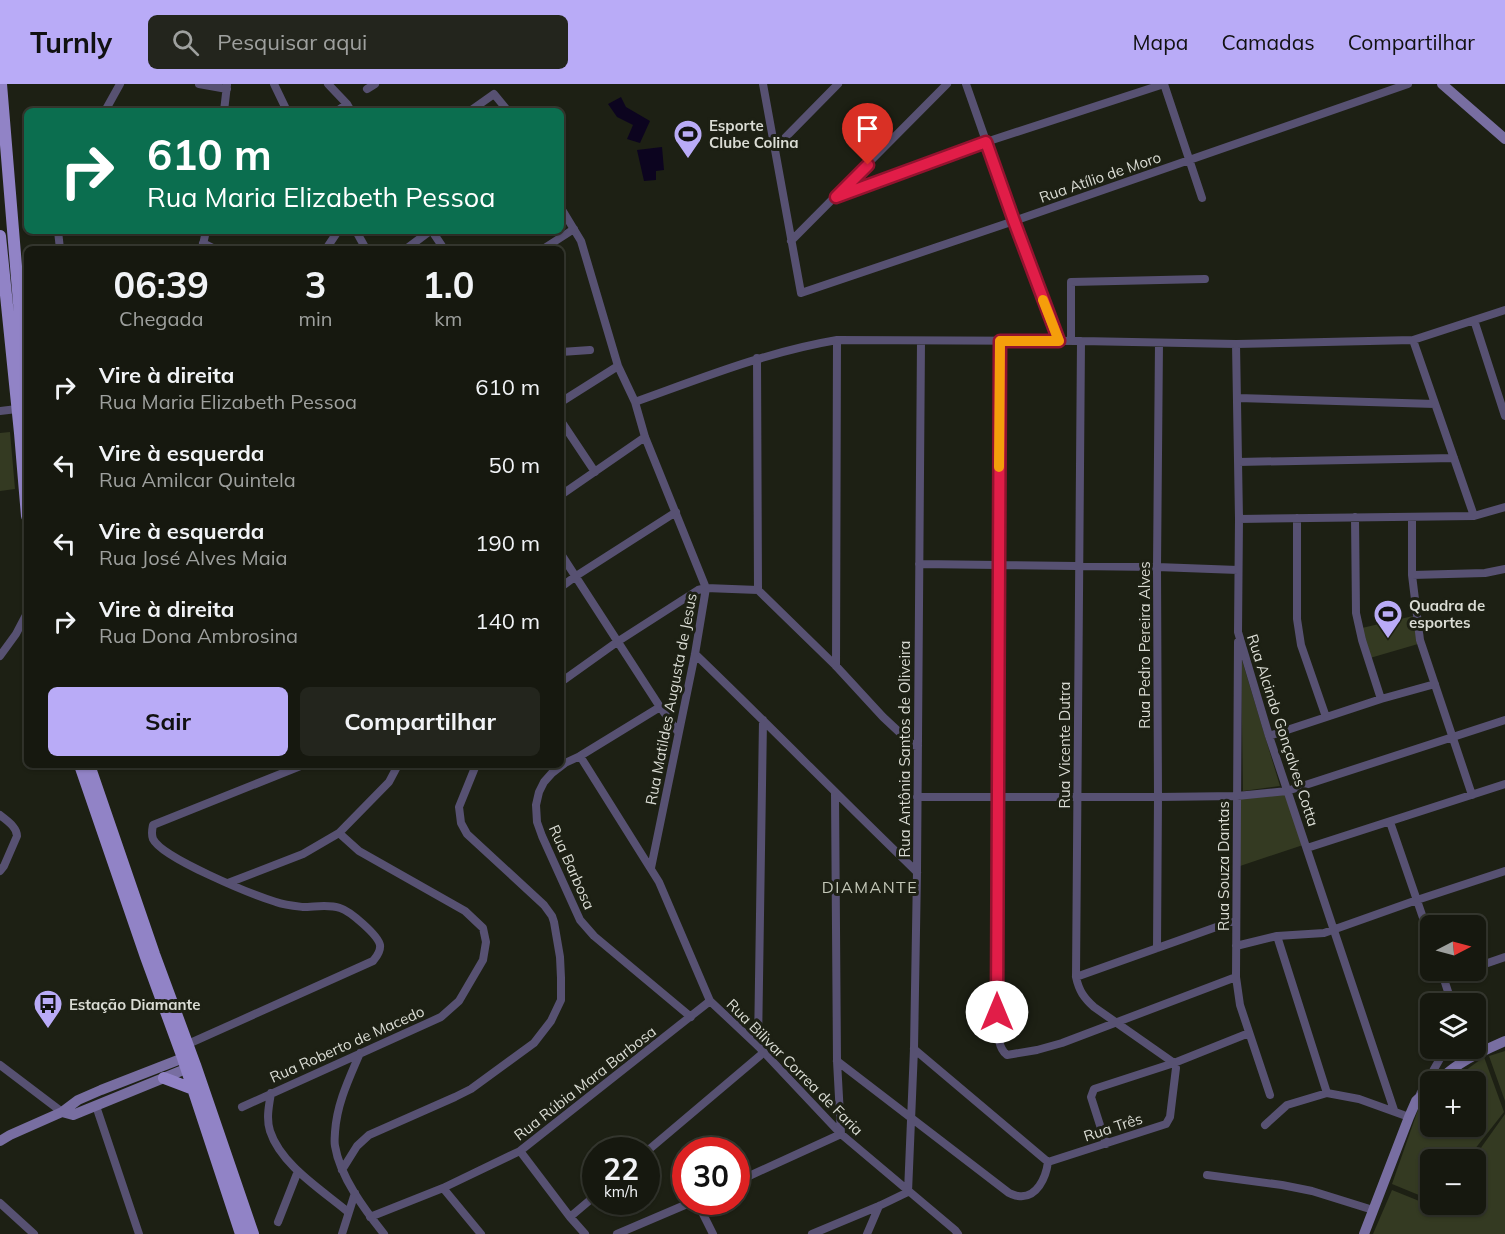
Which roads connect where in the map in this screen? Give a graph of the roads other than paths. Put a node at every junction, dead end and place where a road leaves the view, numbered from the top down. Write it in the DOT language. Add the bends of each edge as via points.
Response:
graph roads {
  1 [pos="120,84"];
  2 [pos="199,84"];
  3 [pos="274,84"];
  4 [pos="328,84"];
  5 [pos="375,84"];
  6 [pos="763,84"];
  7 [pos="838,84"];
  8 [pos="948,84"];
  9 [pos="966,84"];
  10 [pos="1164,84"];
  11 [pos="1408,84"];
  12 [pos="1442,84"];
  13 [pos="3,87"];
  14 [pos="227,87"];
  15 [pos="367,89"];
  16 [pos="349,107"];
  17 [pos="107,108"];
  18 [pos="224,108"];
  19 [pos="286,108"];
  20 [pos="474,108"];
  21 [pos="506,108"];
  22 [pos="2,133"];
  23 [pos="1505,140"];
  24 [pos="986,142"];
  25 [pos="775,148"];
  26 [pos="1190,160"];
  27 [pos="836,197"];
  28 [pos="1202,198"];
  29 [pos="564,213"];
  30 [pos="1014,221"];
  31 [pos="574,229"];
  32 [pos="427,234"];
  33 [pos="0,236"];
  34 [pos="791,241"];
  35 [pos="410,246"];
  36 [pos="548,246"];
  37 [pos="1205,279"];
  38 [pos="1505,310"];
  39 [pos="1474,320"];
  40 [pos="837,340"];
  41 [pos="1413,340"];
  42 [pos="921,341"];
  43 [pos="1000,341"];
  44 [pos="1059,341"];
  45 [pos="1071,341"];
  46 [pos="1082,341"];
  47 [pos="1159,343"];
  48 [pos="1236,344"];
  49 [pos="590,350"];
  50 [pos="564,352"];
  51 [pos="757,358"];
  52 [pos="618,366"];
  53 [pos="24,368"];
  54 [pos="1238,398"];
  55 [pos="564,400"];
  56 [pos="635,402"];
  57 [pos="1435,404"];
  58 [pos="17,409"];
  59 [pos="0,411"];
  60 [pos="1505,416"];
  61 [pos="564,426"];
  62 [pos="645,437"];
  63 [pos="24,457"];
  64 [pos="1454,458"];
  65 [pos="1238,462"];
  66 [pos="595,472"];
  67 [pos="564,493"];
  68 [pos="1505,507"];
  69 [pos="676,512"];
  70 [pos="1474,516"];
  71 [pos="1355,517"];
  72 [pos="1412,517"];
  73 [pos="1297,518"];
  74 [pos="1239,519"];
  75 [pos="564,558"];
  76 [pos="919,564"];
  77 [pos="998,566"];
  78 [pos="1078,566"];
  79 [pos="1157,567"];
  80 [pos="1505,569"];
  81 [pos="1238,570"];
  82 [pos="1412,575"];
  83 [pos="576,576"];
  84 [pos="564,586"];
  85 [pos="706,588"];
  86 [pos="758,590"];
  87 [pos="24,619"];
  88 [pos="1238,632"];
  89 [pos="617,642"];
  90 [pos="695,654"];
  91 [pos="0,656"];
  92 [pos="836,666"];
  93 [pos="564,680"];
  94 [pos="1435,684"];
  95 [pos="1381,699"];
  96 [pos="660,707"];
  97 [pos="1326,717"];
  98 [pos="763,720"];
  99 [pos="1505,720"];
  100 [pos="678,732"];
  101 [pos="1269,736"];
  102 [pos="1453,737"];
  103 [pos="918,746"];
  104 [pos="580,756"];
  105 [pos="564,765"];
  106 [pos="81,768"];
  107 [pos="90,768"];
  108 [pos="296,768"];
  109 [pos="396,768"];
  110 [pos="475,768"];
  111 [pos="559,768"];
  112 [pos="1505,784"];
  113 [pos="1287,790"];
  114 [pos="835,793"];
  115 [pos="1472,795"];
  116 [pos="917,796"];
  117 [pos="1237,796"];
  118 [pos="1077,797"];
  119 [pos="1158,797"];
  120 [pos="998,798"];
  121 [pos="0,815"];
  122 [pos="1390,822"];
  123 [pos="339,833"];
  124 [pos="1307,848"];
  125 [pos="651,868"];
  126 [pos="0,871"];
  127 [pos="1505,871"];
  128 [pos="917,872"];
  129 [pos="228,883"];
  130 [pos="1417,900"];
  131 [pos="1422,915"];
  132 [pos="1236,920"];
  133 [pos="1334,930"];
  134 [pos="1277,936"];
  135 [pos="1236,946"];
  136 [pos="1157,948"];
  137 [pos="1505,957"];
  138 [pos="1486,964"];
  139 [pos="1076,977"];
  140 [pos="1236,977"];
  141 [pos="710,1001"];
  142 [pos="690,1017"];
  143 [pos="1116,1023"];
  144 [pos="1249,1033"];
  145 [pos="1505,1041"];
  146 [pos="914,1048"];
  147 [pos="761,1049"];
  148 [pos="360,1053"];
  149 [pos="189,1058"];
  150 [pos="1440,1059"];
  151 [pos="837,1061"];
  152 [pos="1174,1063"];
  153 [pos="0,1065"];
  154 [pos="1448,1071"];
  155 [pos="164,1078"];
  156 [pos="193,1089"];
  157 [pos="271,1093"];
  158 [pos="1327,1094"];
  159 [pos="1270,1095"];
  160 [pos="1420,1097"];
  161 [pos="1416,1101"];
  162 [pos="96,1106"];
  163 [pos="242,1107"];
  164 [pos="1394,1110"];
  165 [pos="62,1112"];
  166 [pos="1409,1117"];
  167 [pos="912,1119"];
  168 [pos="1265,1125"];
  169 [pos="841,1134"];
  170 [pos="660,1139"];
  171 [pos="0,1141"];
  172 [pos="1106,1144"];
  173 [pos="520,1151"];
  174 [pos="1048,1162"];
  175 [pos="342,1170"];
  176 [pos="298,1171"];
  177 [pos="1207,1175"];
  178 [pos="750,1176"];
  179 [pos="443,1188"];
  180 [pos="908,1192"];
  181 [pos="355,1193"];
  182 [pos="0,1203"];
  183 [pos="879,1206"];
  184 [pos="582,1207"];
  185 [pos="1373,1210"];
  186 [pos="672,1211"];
  187 [pos="348,1212"];
  188 [pos="702,1215"];
  189 [pos="370,1217"];
  190 [pos="570,1217"];
  191 [pos="278,1222"];
  192 [pos="34,1234"];
  193 [pos="139,1234"];
  194 [pos="241,1234"];
  195 [pos="253,1234"];
  196 [pos="342,1234"];
  197 [pos="384,1234"];
  198 [pos="481,1234"];
  199 [pos="585,1234"];
  200 [pos="617,1234"];
  201 [pos="713,1234"];
  202 [pos="812,1234"];
  203 [pos="867,1234"];
  204 [pos="958,1234"];
  205 [pos="1364,1234"];
  1 -- 17 [label="street"];
  2 -- 14 [label="street"];
  3 -- 19 [label="street"];
  4 -- 16 [label="street"];
  5 -- 15 [label="street"];
  6 -- 25 [label="street"];
  7 -- 25 [label="street"];
  8 -- 27 [label="street"];
  9 -- 24 [label="street"];
  10 -- 24 [label="street"];
  10 -- 26 [label="street"];
  11 -- 26 [label="street, Rua Atílio de Moro"];
  12 -- 23 [label="street"];
  13 -- 22 [label="main road"];
  14 -- 18 [label="street"];
  20 -- 21 [label="street" via="494,94"];
  22 -- 53 [label="main road"];
  24 -- 27 [label="street"];
  24 -- 30 [label="street"];
  25 -- 34 [label="street"];
  26 -- 28 [label="street"];
  26 -- 30 [label="street, Rua Atílio de Moro"];
  27 -- 34 [label="street"];
  29 -- 31 [label="street, Rua Matildes Augusta de Jesus"];
  30 -- 34 [label="street, Rua Atílio de Moro" via="801,293"];
  30 -- 44 [label="street"];
  31 -- 36 [label="street"];
  31 -- 52 [label="street, Rua Matildes Augusta de Jesus" via="586,256"];
  32 -- 35 [label="street"];
  33 -- 58 [label="main road"];
  37 -- 45 [label="street" via="1071,282"];
  38 -- 39 [label="street"];
  39 -- 41 [label="street"];
  39 -- 60 [label="street"];
  40 -- 42 [label="street"];
  40 -- 51 [label="street"];
  40 -- 92 [label="street"];
  41 -- 48 [label="street"];
  41 -- 57 [label="street"];
  42 -- 43 [label="street"];
  42 -- 76 [label="street, Rua Antônia Santos de Oliveira"];
  43 -- 44 [label="street"];
  43 -- 77 [label="street"];
  44 -- 45 [label="street"];
  45 -- 46 [label="street"];
  46 -- 47 [label="street"];
  46 -- 78 [label="street, Rua Vicente Dutra"];
  47 -- 48 [label="street"];
  47 -- 79 [label="street, Rua Pedro Pereira Alves"];
  48 -- 54 [label="street, Rua Alcindo Gonçalves Cotta"];
  49 -- 50 [label="street"];
  51 -- 56 [label="street"];
  51 -- 86 [label="street"];
  52 -- 55 [label="street"];
  52 -- 56 [label="street, Rua Matildes Augusta de Jesus"];
  54 -- 57 [label="street"];
  54 -- 65 [label="street, Rua Alcindo Gonçalves Cotta"];
  56 -- 62 [label="street, Rua Matildes Augusta de Jesus"];
  57 -- 64 [label="street"];
  58 -- 59 [label="street"];
  58 -- 63 [label="main road"];
  61 -- 66 [label="street"];
  62 -- 66 [label="street"];
  62 -- 69 [label="street, Rua Matildes Augusta de Jesus"];
  64 -- 65 [label="street"];
  64 -- 70 [label="street"];
  65 -- 74 [label="street, Rua Alcindo Gonçalves Cotta"];
  66 -- 67 [label="street"];
  68 -- 70 [label="street"];
  69 -- 83 [label="street"];
  69 -- 85 [label="street, Rua Matildes Augusta de Jesus"];
  70 -- 72 [label="street"];
  71 -- 72 [label="street"];
  71 -- 73 [label="street"];
  71 -- 95 [label="street" via="1356,613"];
  72 -- 82 [label="street"];
  73 -- 74 [label="street"];
  73 -- 97 [label="street" via="1297,619 1301,645"];
  74 -- 81 [label="street, Rua Alcindo Gonçalves Cotta"];
  75 -- 83 [label="street"];
  76 -- 77 [label="street"];
  76 -- 103 [label="street, Rua Antônia Santos de Oliveira"];
  77 -- 78 [label="street"];
  77 -- 120 [label="street"];
  78 -- 79 [label="street"];
  78 -- 118 [label="street, Rua Vicente Dutra"];
  79 -- 81 [label="street"];
  79 -- 119 [label="street, Rua Pedro Pereira Alves"];
  80 -- 82 [label="street"];
  81 -- 88 [label="street, Rua Alcindo Gonçalves Cotta"];
  82 -- 94 [label="street" via="1420,640"];
  83 -- 84 [label="street"];
  83 -- 89 [label="street"];
  85 -- 86 [label="street"];
  85 -- 89 [label="street"];
  85 -- 90 [label="street, Rua Matildes Augusta de Jesus"];
  86 -- 92 [label="street"];
  87 -- 91 [label="street"];
  88 -- 101 [label="street, Rua Alcindo Gonçalves Cotta"];
  88 -- 117 [label="street, Rua Souza Dantas"];
  89 -- 93 [label="street"];
  89 -- 96 [label="street"];
  90 -- 98 [label="street"];
  90 -- 100 [label="street, Rua Matildes Augusta de Jesus"];
  92 -- 103 [label="street" via="883,717"];
  94 -- 95 [label="street"];
  94 -- 102 [label="street"];
  95 -- 97 [label="street"];
  96 -- 100 [label="street"];
  96 -- 104 [label="street, Rua Barbosa"];
  97 -- 101 [label="street"];
  98 -- 114 [label="street"];
  98 -- 147 [label="street"];
  99 -- 102 [label="street"];
  100 -- 125 [label="street, Rua Matildes Augusta de Jesus"];
  101 -- 113 [label="street, Rua Alcindo Gonçalves Cotta"];
  102 -- 113 [label="street"];
  102 -- 115 [label="street"];
  103 -- 116 [label="street, Rua Antônia Santos de Oliveira"];
  104 -- 105 [label="street, Rua Barbosa"];
  104 -- 125 [label="street, Rua Bilivar Correa de Faria"];
  106 -- 149 [label="main road" via="142,946"];
  107 -- 149 [label="main road"];
  108 -- 129 [label="street" via="153,825 153,840 163,850"];
  109 -- 123 [label="street" via="389,782"];
  110 -- 175 [label="street" via="459,807 461,823 467,834 549,911 560,957 561,1000 534,1043 471,1089 369,1135"];
  111 -- 142 [label="street, Rua Barbosa" via="539,792 537,822 580,920"];
  112 -- 115 [label="street"];
  113 -- 117 [label="street"];
  113 -- 124 [label="street, Rua Alcindo Gonçalves Cotta"];
  114 -- 128 [label="street"];
  114 -- 151 [label="street"];
  115 -- 122 [label="street"];
  116 -- 120 [label="street"];
  116 -- 128 [label="street, Rua Antônia Santos de Oliveira"];
  117 -- 119 [label="street"];
  117 -- 132 [label="street, Rua Souza Dantas"];
  118 -- 119 [label="street"];
  118 -- 120 [label="street"];
  118 -- 139 [label="street, Rua Vicente Dutra"];
  119 -- 136 [label="street, Rua Pedro Pereira Alves"];
  120 -- 143 [label="street" via="997,1012 1002,1051 1007,1055 1037,1050"];
  121 -- 126 [label="street" via="17,832"];
  122 -- 124 [label="street"];
  122 -- 130 [label="street"];
  123 -- 129 [label="street" via="303,854"];
  123 -- 148 [label="street, Rua Roberto de Macedo" via="359,851 465,911 483,928 486,942 483,960 459,1001 441,1017"];
  124 -- 133 [label="street, Rua Alcindo Gonçalves Cotta"];
  125 -- 141 [label="street, Rua Bilivar Correa de Faria"];
  127 -- 130 [label="street"];
  128 -- 146 [label="street, Rua Antônia Santos de Oliveira"];
  129 -- 149 [label="street" via="277,903 342,909 375,936 379,954 373,962"];
  130 -- 131 [label="street"];
  130 -- 133 [label="street"];
  132 -- 135 [label="street, Rua Souza Dantas"];
  132 -- 136 [label="street"];
  133 -- 134 [label="street"];
  133 -- 164 [label="street, Rua Alcindo Gonçalves Cotta"];
  134 -- 135 [label="street"];
  134 -- 158 [label="street"];
  135 -- 140 [label="street, Rua Souza Dantas"];
  136 -- 139 [label="street"];
  137 -- 138 [label="street"];
  139 -- 143 [label="street" via="1084,998"];
  140 -- 143 [label="street"];
  140 -- 144 [label="street, Rua Souza Dantas"];
  141 -- 142 [label="street, Rua Rúbia Mara Barbosa"];
  141 -- 147 [label="street, Rua Bilivar Correa de Faria"];
  142 -- 173 [label="street, Rua Rúbia Mara Barbosa"];
  143 -- 152 [label="street"];
  144 -- 152 [label="street"];
  144 -- 159 [label="street, Rua Souza Dantas"];
  145 -- 154 [label="street"];
  146 -- 167 [label="street, Rua Antônia Santos de Oliveira"];
  146 -- 174 [label="street"];
  147 -- 169 [label="street, Rua Bilivar Correa de Faria"];
  147 -- 170 [label="street"];
  148 -- 157 [label="street, Rua Roberto de Macedo"];
  148 -- 175 [label="street" via="336,1118 335,1145"];
  149 -- 155 [label="street"];
  149 -- 156 [label="main road"];
  149 -- 165 [label="street" via="101,1090"];
  149 -- 195 [label="main road"];
  150 -- 161 [label="street"];
  151 -- 167 [label="street"];
  151 -- 169 [label="street"];
  152 -- 172 [label="street, Rua Três" via="1170,1117 1166,1124"];
  152 -- 172 [label="street" via="1094,1089 1091,1097"];
  153 -- 165 [label="street"];
  155 -- 156 [label="main road"];
  155 -- 162 [label="street"];
  156 -- 194 [label="main road"];
  157 -- 163 [label="street, Rua Roberto de Macedo"];
  157 -- 176 [label="street" via="270,1131"];
  158 -- 164 [label="street"];
  158 -- 168 [label="street" via="1287,1105"];
  160 -- 161 [label="street"];
  161 -- 166 [label="street"];
  162 -- 165 [label="street" via="73,1115"];
  162 -- 193 [label="street"];
  164 -- 166 [label="street"];
  165 -- 171 [label="street"];
  166 -- 185 [label="street"];
  167 -- 174 [label="street" via="997,1185 1020,1197 1033,1193 1043,1181"];
  167 -- 180 [label="street, Rua Antônia Santos de Oliveira"];
  169 -- 178 [label="street"];
  169 -- 180 [label="street, Rua Bilivar Correa de Faria"];
  172 -- 174 [label="street, Rua Três"];
  173 -- 179 [label="street, Rua Rúbia Mara Barbosa"];
  173 -- 190 [label="street"];
  175 -- 181 [label="street"];
  176 -- 187 [label="street"];
  176 -- 191 [label="street"];
  177 -- 185 [label="street" via="1312,1191"];
  179 -- 189 [label="street, Rua Rúbia Mara Barbosa"];
  179 -- 198 [label="street"];
  180 -- 183 [label="street"];
  180 -- 204 [label="street, Rua Bilivar Correa de Faria"];
  181 -- 187 [label="street"];
  181 -- 189 [label="street"];
  182 -- 192 [label="street"];
  183 -- 202 [label="street"];
  183 -- 203 [label="street"];
  184 -- 190 [label="street"];
  185 -- 205 [label="street"];
  186 -- 200 [label="street"];
  187 -- 196 [label="street"];
  188 -- 201 [label="street"];
  189 -- 197 [label="street"];
  190 -- 199 [label="street"];
}
